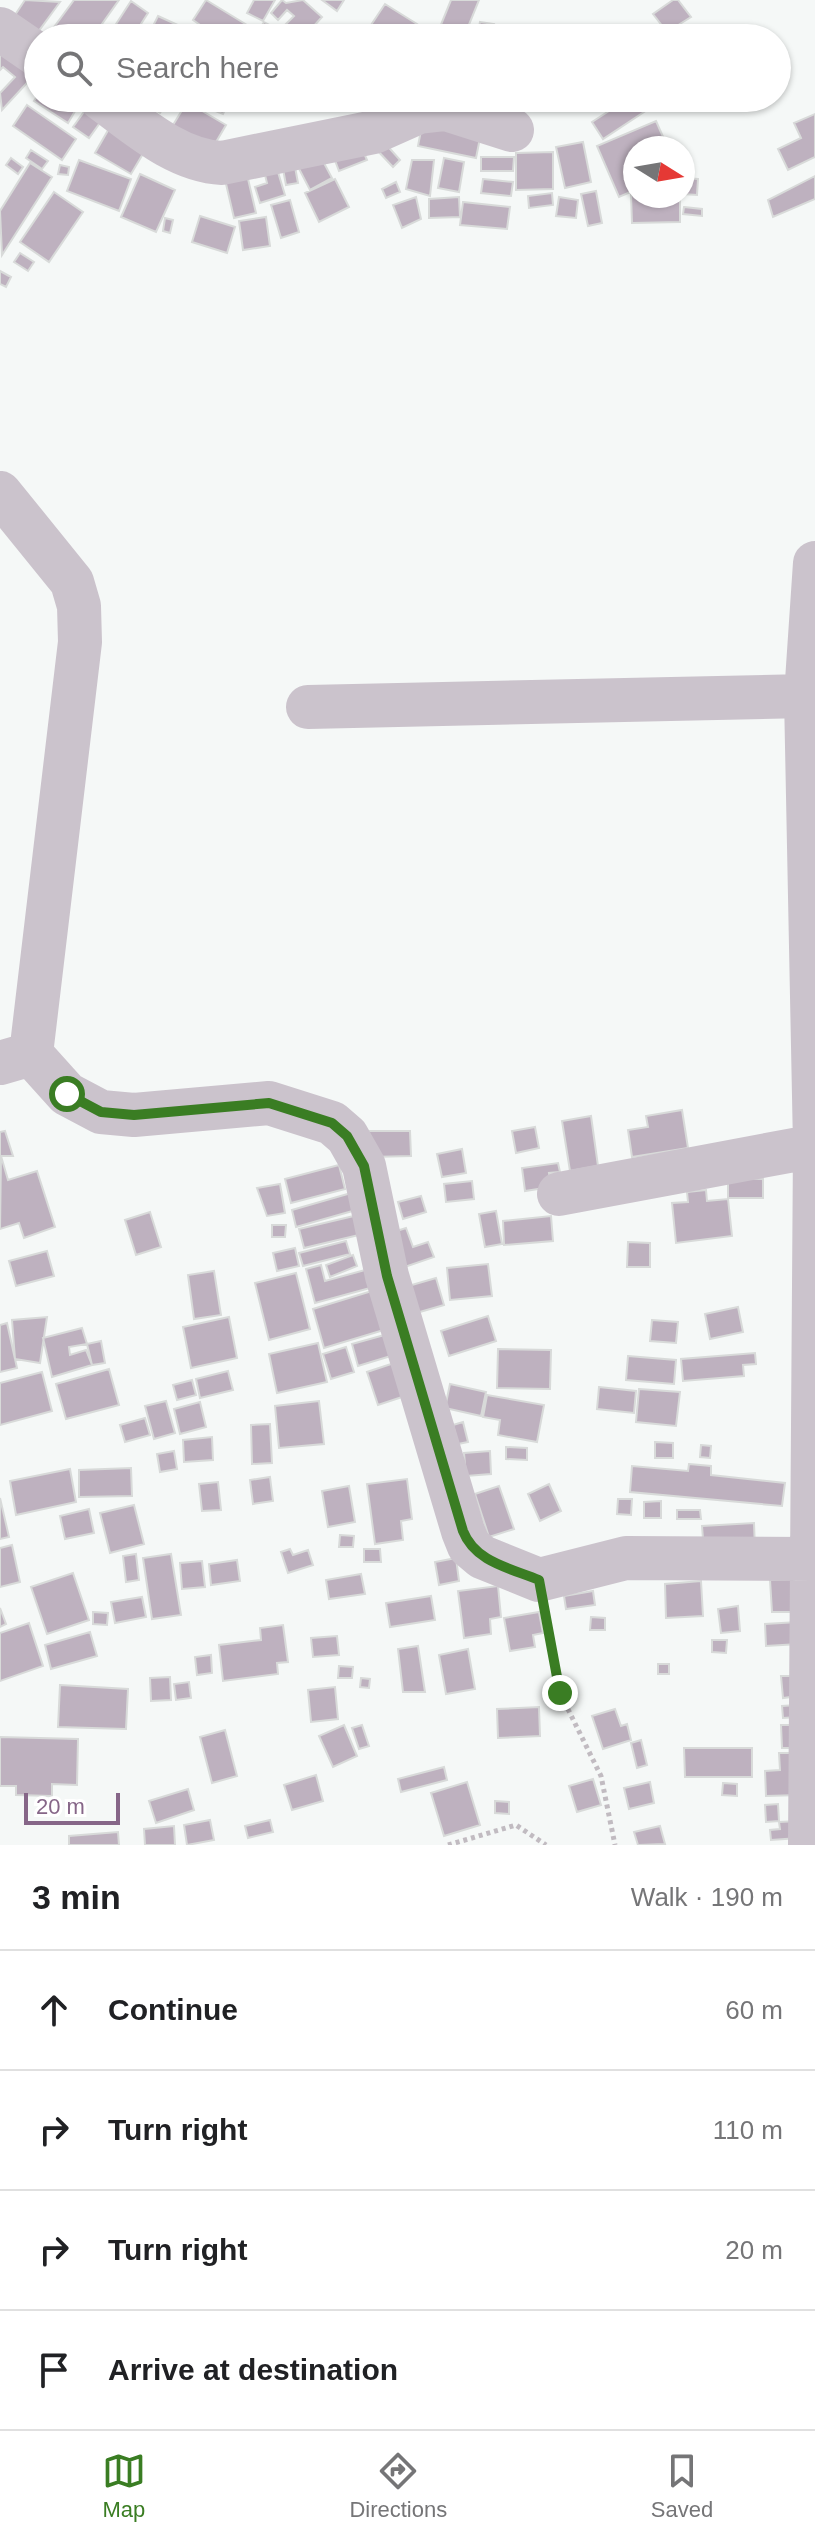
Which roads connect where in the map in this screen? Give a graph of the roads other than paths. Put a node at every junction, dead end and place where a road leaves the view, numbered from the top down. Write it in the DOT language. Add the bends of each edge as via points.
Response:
graph roads {
  1 [pos="0,29"];
  2 [pos="24,45"];
  3 [pos="119,112"];
  4 [pos="419,112"];
  5 [pos="455,112"];
  6 [pos="512,130"];
  7 [pos="0,493"];
  8 [pos="815,563"];
  9 [pos="806,696"];
  10 [pos="308,707"];
  11 [pos="16,1058"];
  12 [pos="815,1146"];
  13 [pos="559,1194"];
  14 [pos="812,1559"];
  15 [pos="810,1845"];
  1 -- 2 [label="street"];
  3 -- 4 [label="street" via="200,162 222,163 374,132"];
  5 -- 6 [label="street"];
  7 -- 11 [label="street" via="72,582 79,606 80,642"];
  8 -- 9 [label="street"];
  9 -- 10 [label="street"];
  9 -- 12 [label="street"];
  11 -- 14 [label="street" via="101,1112 134,1115 269,1103 332,1123 347,1136 364,1166 387,1276 469,1546 482,1557 539,1580 626,1558"];
  12 -- 13 [label="street"];
  12 -- 14 [label="street"];
  14 -- 15 [label="street"];
}
